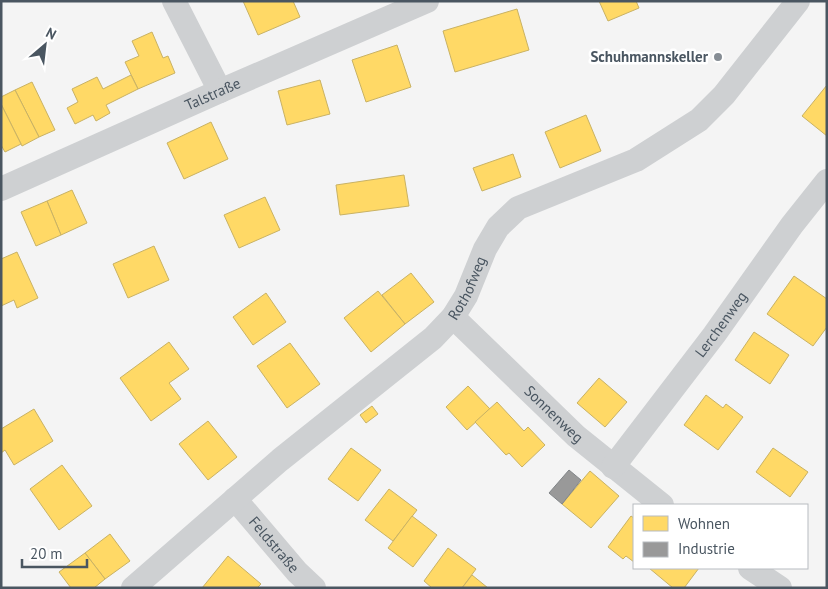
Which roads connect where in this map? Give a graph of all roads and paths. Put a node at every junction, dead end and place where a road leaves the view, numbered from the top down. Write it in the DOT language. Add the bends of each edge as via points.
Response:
graph roads {
  1 [pos="427,1"];
  2 [pos="798,1"];
  3 [pos="179,3"];
  4 [pos="220,91"];
  5 [pos="827,181"];
  6 [pos="1,190"];
  7 [pos="453,317"];
  8 [pos="613,467"];
  9 [pos="235,499"];
  10 [pos="661,504"];
  11 [pos="752,569"];
  12 [pos="133,588"];
  13 [pos="314,588"];
  14 [pos="780,588"];
  1 -- 4 [label="street, Talstraße"];
  2 -- 7 [label="street, Rothofweg" via="724,95 699,120 636,160 548,194 518,208 504,220 485,249 466,296"];
  3 -- 4 [label="street"];
  4 -- 6 [label="street, Talstraße"];
  5 -- 8 [label="street, Lerchenweg"];
  7 -- 8 [label="street, Sonnenweg" via="529,392"];
  7 -- 9 [label="street, Rothofweg" via="433,338"];
  8 -- 10 [label="street, Sonnenweg"];
  9 -- 12 [label="street, Rothofweg"];
  9 -- 13 [label="street, Feldstraße"];
  11 -- 14 [label="street"];
}
